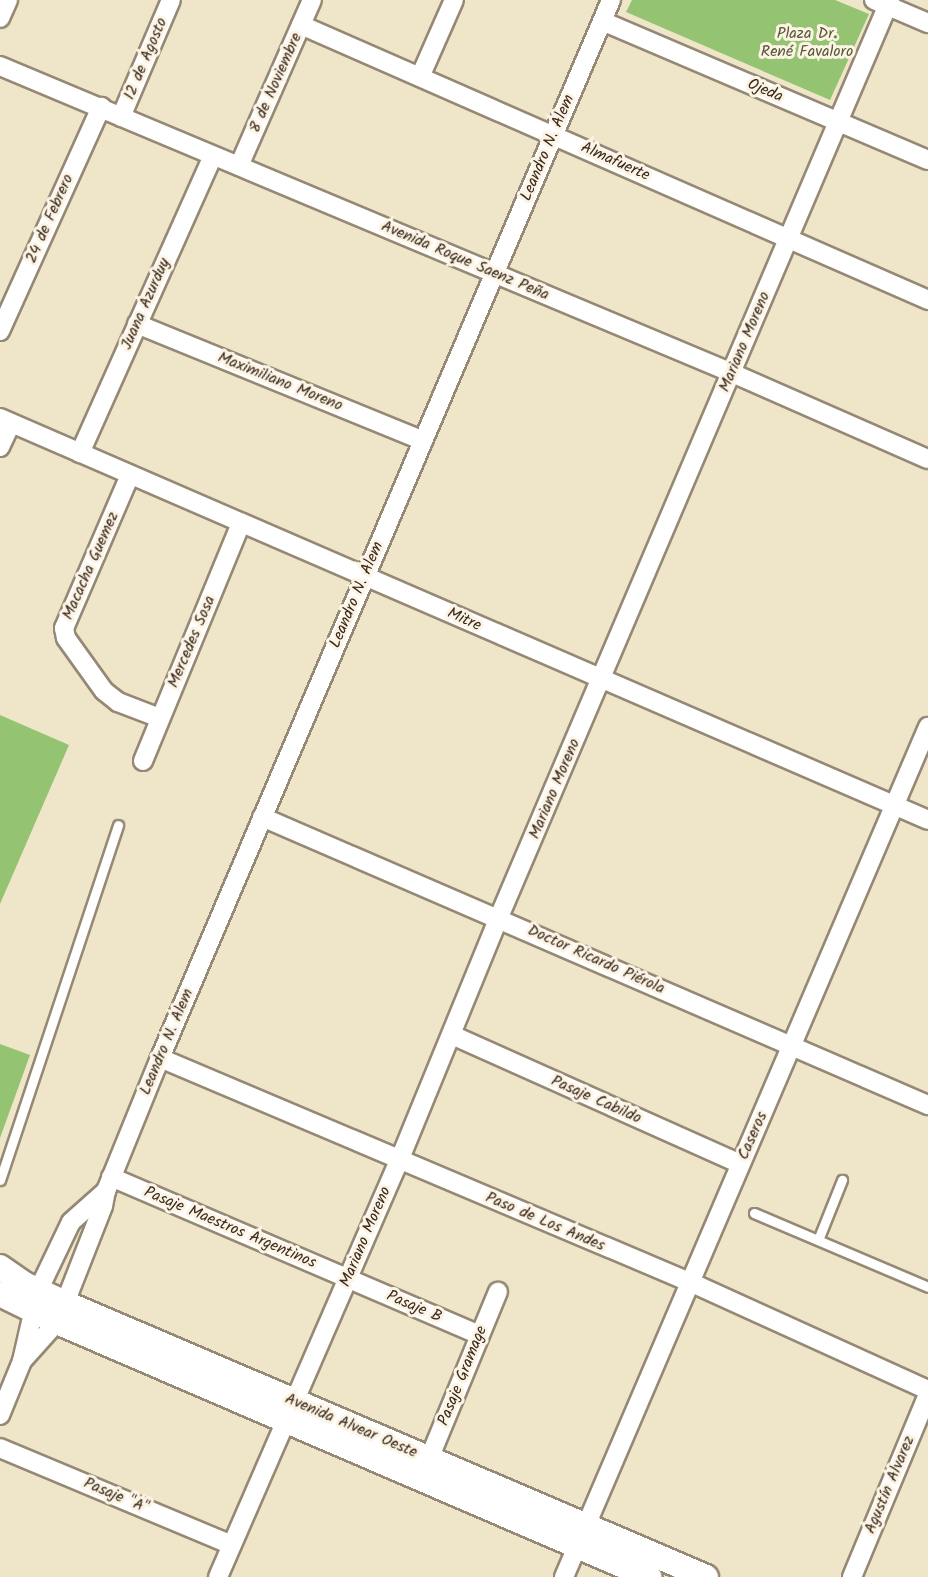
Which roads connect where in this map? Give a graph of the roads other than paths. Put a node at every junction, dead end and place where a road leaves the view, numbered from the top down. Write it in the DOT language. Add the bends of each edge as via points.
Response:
graph roads {
  1 [pos="8,0"];
  2 [pos="171,0"];
  3 [pos="312,0"];
  4 [pos="454,0"];
  5 [pos="611,0"];
  6 [pos="884,2"];
  7 [pos="0,18"];
  8 [pos="602,21"];
  9 [pos="928,23"];
  10 [pos="301,25"];
  11 [pos="0,66"];
  12 [pos="420,77"];
  13 [pos="101,107"];
  14 [pos="121,117"];
  15 [pos="838,122"];
  16 [pos="553,136"];
  17 [pos="213,156"];
  18 [pos="928,160"];
  19 [pos="239,166"];
  20 [pos="789,239"];
  21 [pos="494,273"];
  22 [pos="928,300"];
  23 [pos="136,324"];
  24 [pos="0,332"];
  25 [pos="732,373"];
  26 [pos="5,420"];
  27 [pos="423,441"];
  28 [pos="0,447"];
  29 [pos="80,453"];
  30 [pos="928,459"];
  31 [pos="130,475"];
  32 [pos="242,523"];
  33 [pos="365,577"];
  34 [pos="602,680"];
  35 [pos="160,718"];
  36 [pos="928,727"];
  37 [pos="143,761"];
  38 [pos="894,805"];
  39 [pos="262,817"];
  40 [pos="928,820"];
  41 [pos="118,825"];
  42 [pos="499,917"];
  43 [pos="452,1035"];
  44 [pos="792,1047"];
  45 [pos="160,1058"];
  46 [pos="928,1105"];
  47 [pos="399,1161"];
  48 [pos="740,1164"];
  49 [pos="0,1180"];
  50 [pos="842,1180"];
  51 [pos="108,1184"];
  52 [pos="754,1213"];
  53 [pos="818,1240"];
  54 [pos="0,1267"];
  55 [pos="348,1278"];
  56 [pos="692,1283"];
  57 [pos="928,1287"];
  58 [pos="498,1292"];
  59 [pos="0,1294"];
  60 [pos="36,1301"];
  61 [pos="61,1313"];
  62 [pos="480,1335"];
  63 [pos="22,1361"];
  64 [pos="928,1392"];
  65 [pos="291,1412"];
  66 [pos="0,1415"];
  67 [pos="0,1448"];
  68 [pos="429,1459"];
  69 [pos="583,1536"];
  70 [pos="232,1545"];
  71 [pos="218,1577"];
  72 [pos="564,1577"];
  73 [pos="649,1577"];
  74 [pos="706,1577"];
  75 [pos="852,1577"];
  1 -- 7 [label="street"];
  2 -- 14 [label="street, 12 de Agosto"];
  3 -- 10 [label="street, 8 de Noviembre"];
  4 -- 12 [label="street"];
  5 -- 8 [label="street, Leandro N. Alem"];
  6 -- 9 [label="street"];
  6 -- 15 [label="street, Mariano Moreno"];
  8 -- 15 [label="street, Ojeda"];
  8 -- 16 [label="street, Leandro N. Alem"];
  10 -- 12 [label="street, Almafuerte"];
  10 -- 19 [label="street, 8 de Noviembre"];
  11 -- 13 [label="street, Avenida Roque Saenz Peña"];
  12 -- 16 [label="street, Almafuerte"];
  13 -- 14 [label="street, Avenida Roque Saenz Peña"];
  13 -- 24 [label="street, 24 de Febrero"];
  14 -- 17 [label="street, Avenida Roque Saenz Peña"];
  15 -- 18 [label="street, Ojeda"];
  15 -- 20 [label="street, Mariano Moreno"];
  16 -- 20 [label="street, Almafuerte"];
  16 -- 21 [label="street, Leandro N. Alem"];
  17 -- 19 [label="street, Avenida Roque Saenz Peña"];
  17 -- 23 [label="street, Juana Azurduy"];
  19 -- 21 [label="street, Avenida Roque Saenz Peña"];
  20 -- 22 [label="street, Almafuerte"];
  20 -- 25 [label="street, Mariano Moreno"];
  21 -- 25 [label="street, Avenida Roque Saenz Peña"];
  21 -- 27 [label="street, Leandro N. Alem"];
  23 -- 27 [label="street, Maximiliano Moreno"];
  23 -- 29 [label="street, Juana Azurduy"];
  25 -- 30 [label="street, Avenida Roque Saenz Peña"];
  25 -- 34 [label="street, Mariano Moreno"];
  26 -- 28 [label="street"];
  26 -- 29 [label="street, Mitre"];
  27 -- 33 [label="street, Leandro N. Alem"];
  29 -- 31 [label="street, Mitre"];
  31 -- 32 [label="street, Mitre"];
  31 -- 35 [label="street, Macacha Guemez" via="64,628 66,638 104,691 118,702"];
  32 -- 33 [label="street, Mitre"];
  32 -- 35 [label="street, Mercedes Sosa"];
  33 -- 34 [label="street, Mitre"];
  33 -- 39 [label="street, Leandro N. Alem"];
  34 -- 38 [label="street, Mitre"];
  34 -- 42 [label="street, Mariano Moreno"];
  35 -- 37 [label="street, Mercedes Sosa"];
  36 -- 38 [label="street, Caseros"];
  38 -- 40 [label="street, Mitre"];
  38 -- 44 [label="street, Caseros"];
  39 -- 42 [label="street, Doctor Ricardo Piérola"];
  39 -- 45 [label="street, Leandro N. Alem"];
  41 -- 49 [label="lane"];
  42 -- 43 [label="street, Mariano Moreno"];
  42 -- 44 [label="street, Doctor Ricardo Piérola"];
  43 -- 47 [label="street, Mariano Moreno"];
  43 -- 48 [label="street, Pasaje Cabildo"];
  44 -- 46 [label="street, Doctor Ricardo Piérola"];
  44 -- 48 [label="street, Caseros"];
  45 -- 47 [label="street, Paso de Los Andes"];
  45 -- 51 [label="street, Leandro N. Alem"];
  47 -- 55 [label="street, Mariano Moreno"];
  47 -- 56 [label="street, Paso de Los Andes"];
  48 -- 56 [label="street, Caseros"];
  50 -- 53 [label="lane"];
  51 -- 55 [label="street, Pasaje Maestros Argentinos"];
  51 -- 60 [label="street, Leandro N. Alem" via="71,1222"];
  51 -- 61 [label="street, Leandro N. Alem"];
  52 -- 53 [label="lane"];
  53 -- 57 [label="lane"];
  54 -- 60 [label="main road, Avenida Alvear Oeste"];
  55 -- 62 [label="street, Pasaje B"];
  55 -- 65 [label="street, Mariano Moreno"];
  56 -- 64 [label="street, Paso de Los Andes"];
  56 -- 69 [label="street, Caseros"];
  58 -- 62 [label="street, Pasaje Gramage"];
  59 -- 60 [label="main road, Avenida Alvear Oeste"];
  60 -- 61 [label="main road, Avenida Alvear Oeste"];
  60 -- 63 [label="street, Leandro N. Alem"];
  61 -- 63 [label="street, Leandro N. Alem"];
  61 -- 65 [label="main road, Avenida Alvear Oeste"];
  62 -- 68 [label="street, Pasaje Gramage"];
  63 -- 66 [label="street, Leandro N. Alem"];
  64 -- 75 [label="street, Agustín Alvarez"];
  65 -- 68 [label="main road, Avenida Alvear Oeste"];
  65 -- 69 [label="main road, Avenida Alvear Oeste"];
  65 -- 70 [label="street, Mariano Moreno"];
  67 -- 70 [label="street, Pasaje \"A\""];
  68 -- 69 [label="main road, Avenida Alvear Oeste"];
  69 -- 72 [label="street, Caseros"];
  69 -- 73 [label="main road, Avenida Alvear Oeste"];
  69 -- 74 [label="main road, Avenida Alvear Oeste"];
  70 -- 71 [label="street, Mariano Moreno"];
}
